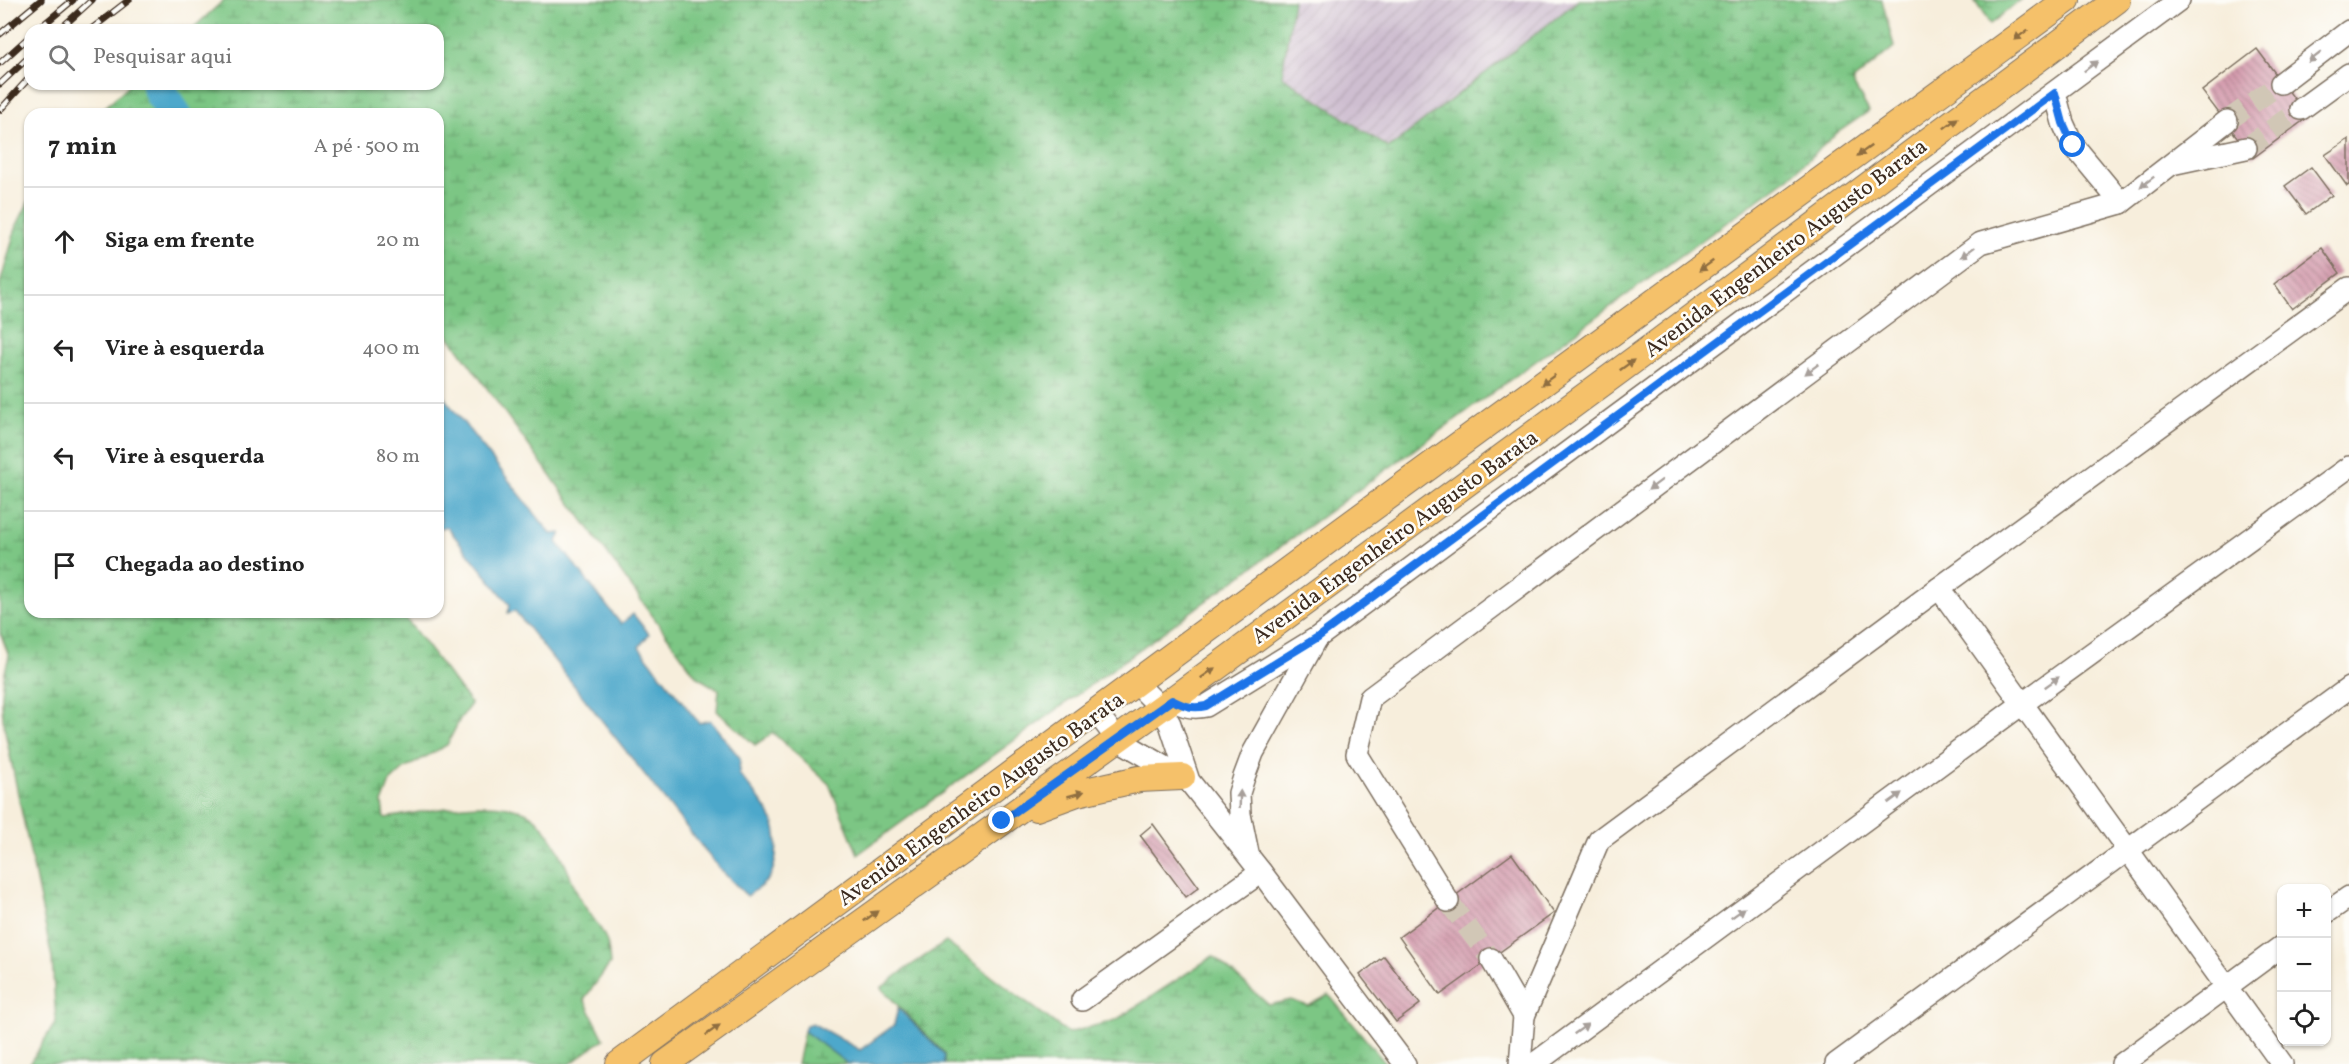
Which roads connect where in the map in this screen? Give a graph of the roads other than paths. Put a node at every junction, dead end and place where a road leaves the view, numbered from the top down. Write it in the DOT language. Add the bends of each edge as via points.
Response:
graph roads {
  1 [pos="2067,0"];
  2 [pos="2117,0"];
  3 [pos="2179,0"];
  4 [pos="2349,31"];
  5 [pos="2349,74"];
  6 [pos="2282,83"];
  7 [pos="2055,93"];
  8 [pos="2301,109"];
  9 [pos="2227,121"];
  10 [pos="2246,148"];
  11 [pos="2172,164"];
  12 [pos="2121,203"];
  13 [pos="2349,288"];
  14 [pos="2349,467"];
  15 [pos="1939,588"];
  16 [pos="1318,637"];
  17 [pos="1136,682"];
  18 [pos="2349,688"];
  19 [pos="1166,704"];
  20 [pos="2022,704"];
  21 [pos="1096,712"];
  22 [pos="1117,739"];
  23 [pos="1185,779"];
  24 [pos="1002,821"];
  25 [pos="2126,849"];
  26 [pos="1255,864"];
  27 [pos="2349,897"];
  28 [pos="1448,901"];
  29 [pos="2331,910"];
  30 [pos="2277,950"];
  31 [pos="1491,959"];
  32 [pos="2225,987"];
  33 [pos="1082,1000"];
  34 [pos="1524,1016"];
  35 [pos="619,1064"];
  36 [pos="665,1064"];
  37 [pos="1405,1064"];
  38 [pos="1521,1064"];
  39 [pos="1534,1064"];
  40 [pos="1836,1064"];
  41 [pos="2122,1064"];
  42 [pos="2282,1064"];
  1 -- 17 [label="main road, Avenida Engenheiro Augusto Barata, one-way"];
  19 -- 2 [label="main road, Avenida Engenheiro Augusto Barata, one-way"];
  7 -- 3 [label="lane, one-way"];
  4 -- 6 [label="lane, one-way"];
  5 -- 8 [label="lane"];
  7 -- 12 [label="lane" via="2073,145"];
  7 -- 16 [label="lane"];
  9 -- 11 [label="lane"];
  10 -- 11 [label="lane"];
  11 -- 12 [label="lane, one-way"];
  12 -- 28 [label="lane, one-way" via="1981,243 1370,698 1357,754"];
  13 -- 15 [label="lane"];
  20 -- 14 [label="lane, one-way"];
  15 -- 20 [label="lane"];
  15 -- 34 [label="lane" via="1599,840"];
  16 -- 19 [label="lane" via="1206,706"];
  26 -- 16 [label="lane, one-way" via="1240,814 1241,785 1254,753"];
  17 -- 19 [label="lane"];
  17 -- 21 [label="main road, Avenida Engenheiro Augusto Barata"];
  18 -- 25 [label="lane"];
  19 -- 22 [label="main road, Avenida Engenheiro Augusto Barata"];
  19 -- 23 [label="lane"];
  20 -- 25 [label="lane"];
  39 -- 20 [label="lane, one-way"];
  21 -- 22 [label="lane"];
  21 -- 35 [label="main road, Avenida Engenheiro Augusto Barata"];
  22 -- 23 [label="lane"];
  22 -- 24 [label="main road, Avenida Engenheiro Augusto Barata"];
  24 -- 23 [label="main road, one-way" via="1077,793 1139,779"];
  23 -- 26 [label="lane"];
  36 -- 24 [label="main road, Avenida Engenheiro Augusto Barata, one-way"];
  25 -- 32 [label="lane"];
  25 -- 40 [label="lane"];
  26 -- 33 [label="lane"];
  26 -- 37 [label="lane"];
  27 -- 29 [label="lane"];
  30 -- 32 [label="lane"];
  31 -- 34 [label="lane"];
  32 -- 41 [label="lane"];
  32 -- 42 [label="lane"];
  34 -- 38 [label="lane"];
}
